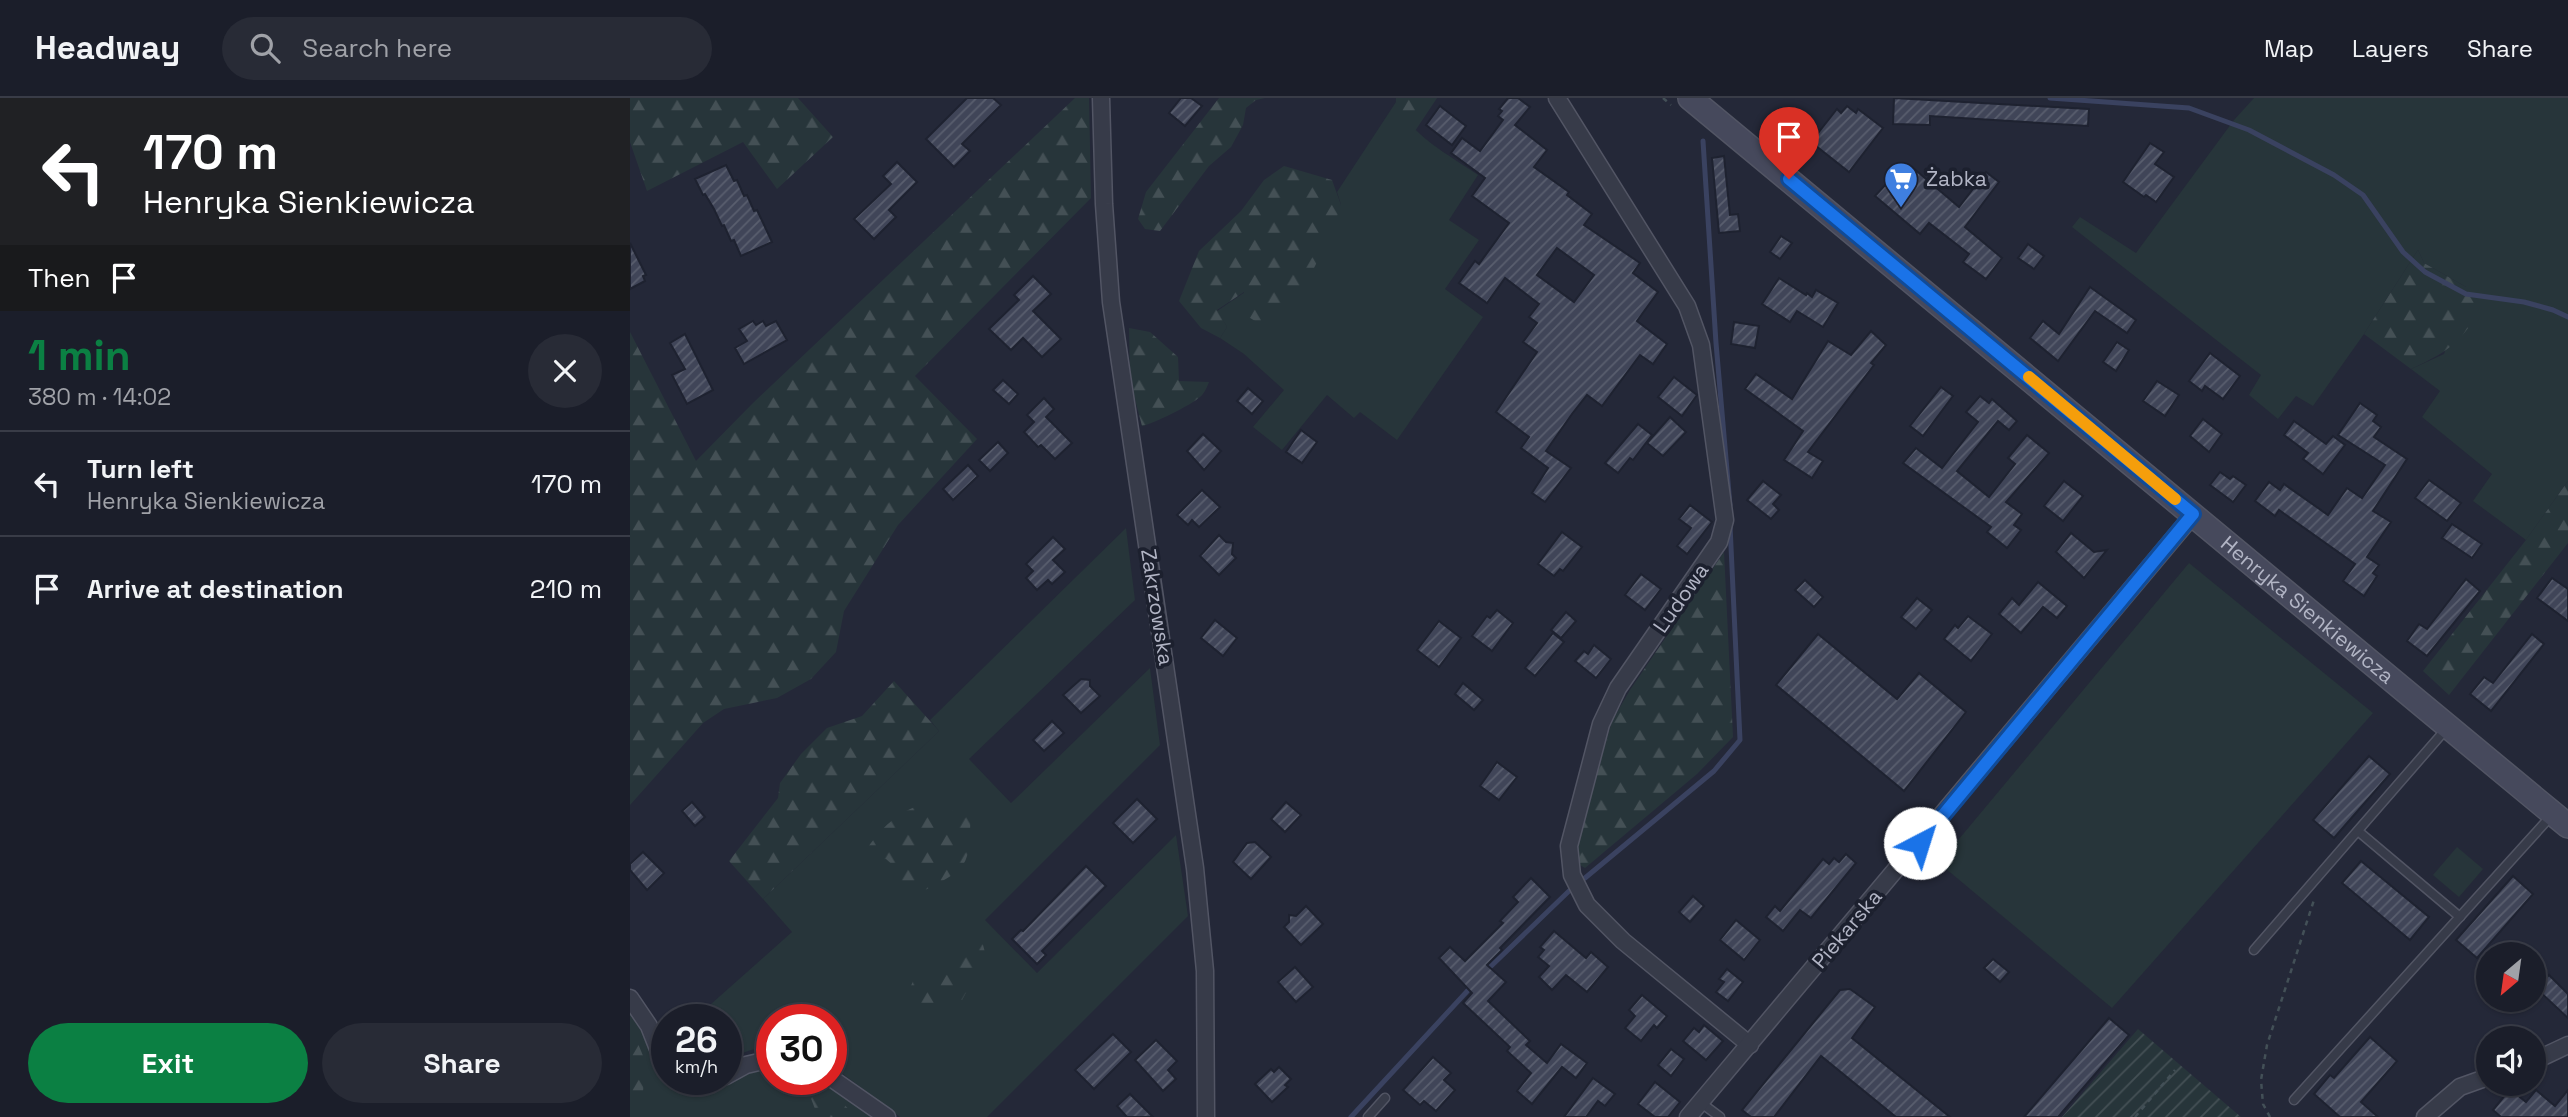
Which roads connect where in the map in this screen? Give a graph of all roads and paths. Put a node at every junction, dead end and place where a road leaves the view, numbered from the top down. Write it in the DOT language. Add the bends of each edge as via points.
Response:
graph roads {
  1 [pos="1101,98"];
  2 [pos="1558,98"];
  3 [pos="1703,103"];
  4 [pos="2193,514"];
  5 [pos="2448,727"];
  6 [pos="2561,820"];
  7 [pos="2358,831"];
  8 [pos="2308,889"];
  9 [pos="2460,917"];
  10 [pos="2254,950"];
  11 [pos="630,998"];
  12 [pos="651,1031"];
  13 [pos="1750,1045"];
  14 [pos="2568,1045"];
  15 [pos="2546,1055"];
  16 [pos="2175,1070"];
  17 [pos="2476,1081"];
  18 [pos="847,1089"];
  19 [pos="1385,1098"];
  20 [pos="2294,1100"];
  21 [pos="1700,1102"];
  22 [pos="887,1117"];
  23 [pos="1206,1117"];
  24 [pos="1368,1117"];
  25 [pos="1688,1117"];
  26 [pos="1720,1117"];
  27 [pos="2135,1117"];
  28 [pos="2270,1117"];
  29 [pos="2424,1117"];
  1 -- 23 [label="street, Zakrzowska" via="1111,302 1195,868 1205,971"];
  2 -- 13 [label="street, Ludowa" via="1687,306 1701,345 1725,520 1719,542 1618,688 1601,724 1569,846 1572,875 1587,905 1623,941"];
  3 -- 4 [label="main road, Henryka Sienkiewicza"];
  4 -- 5 [label="main road, Henryka Sienkiewicza"];
  4 -- 13 [label="street, Piekarska"];
  5 -- 6 [label="main road, Henryka Sienkiewicza"];
  5 -- 7 [label="lane"];
  6 -- 9 [label="lane"];
  7 -- 8 [label="lane"];
  7 -- 9 [label="lane"];
  8 -- 10 [label="lane"];
  8 -- 28 [label="path" via="2315,901 2267,1045 2261,1080 2263,1104"];
  9 -- 20 [label="lane"];
  11 -- 12 [label="street"];
  13 -- 21 [label="street, Piekarska"];
  14 -- 15 [label="street"];
  16 -- 27 [label="path"];
  17 -- 29 [label="street" via="2460,1087"];
  18 -- 22 [label="street"];
  19 -- 24 [label="lane"];
  21 -- 25 [label="street, Piekarska"];
  21 -- 26 [label="lane"];
}
